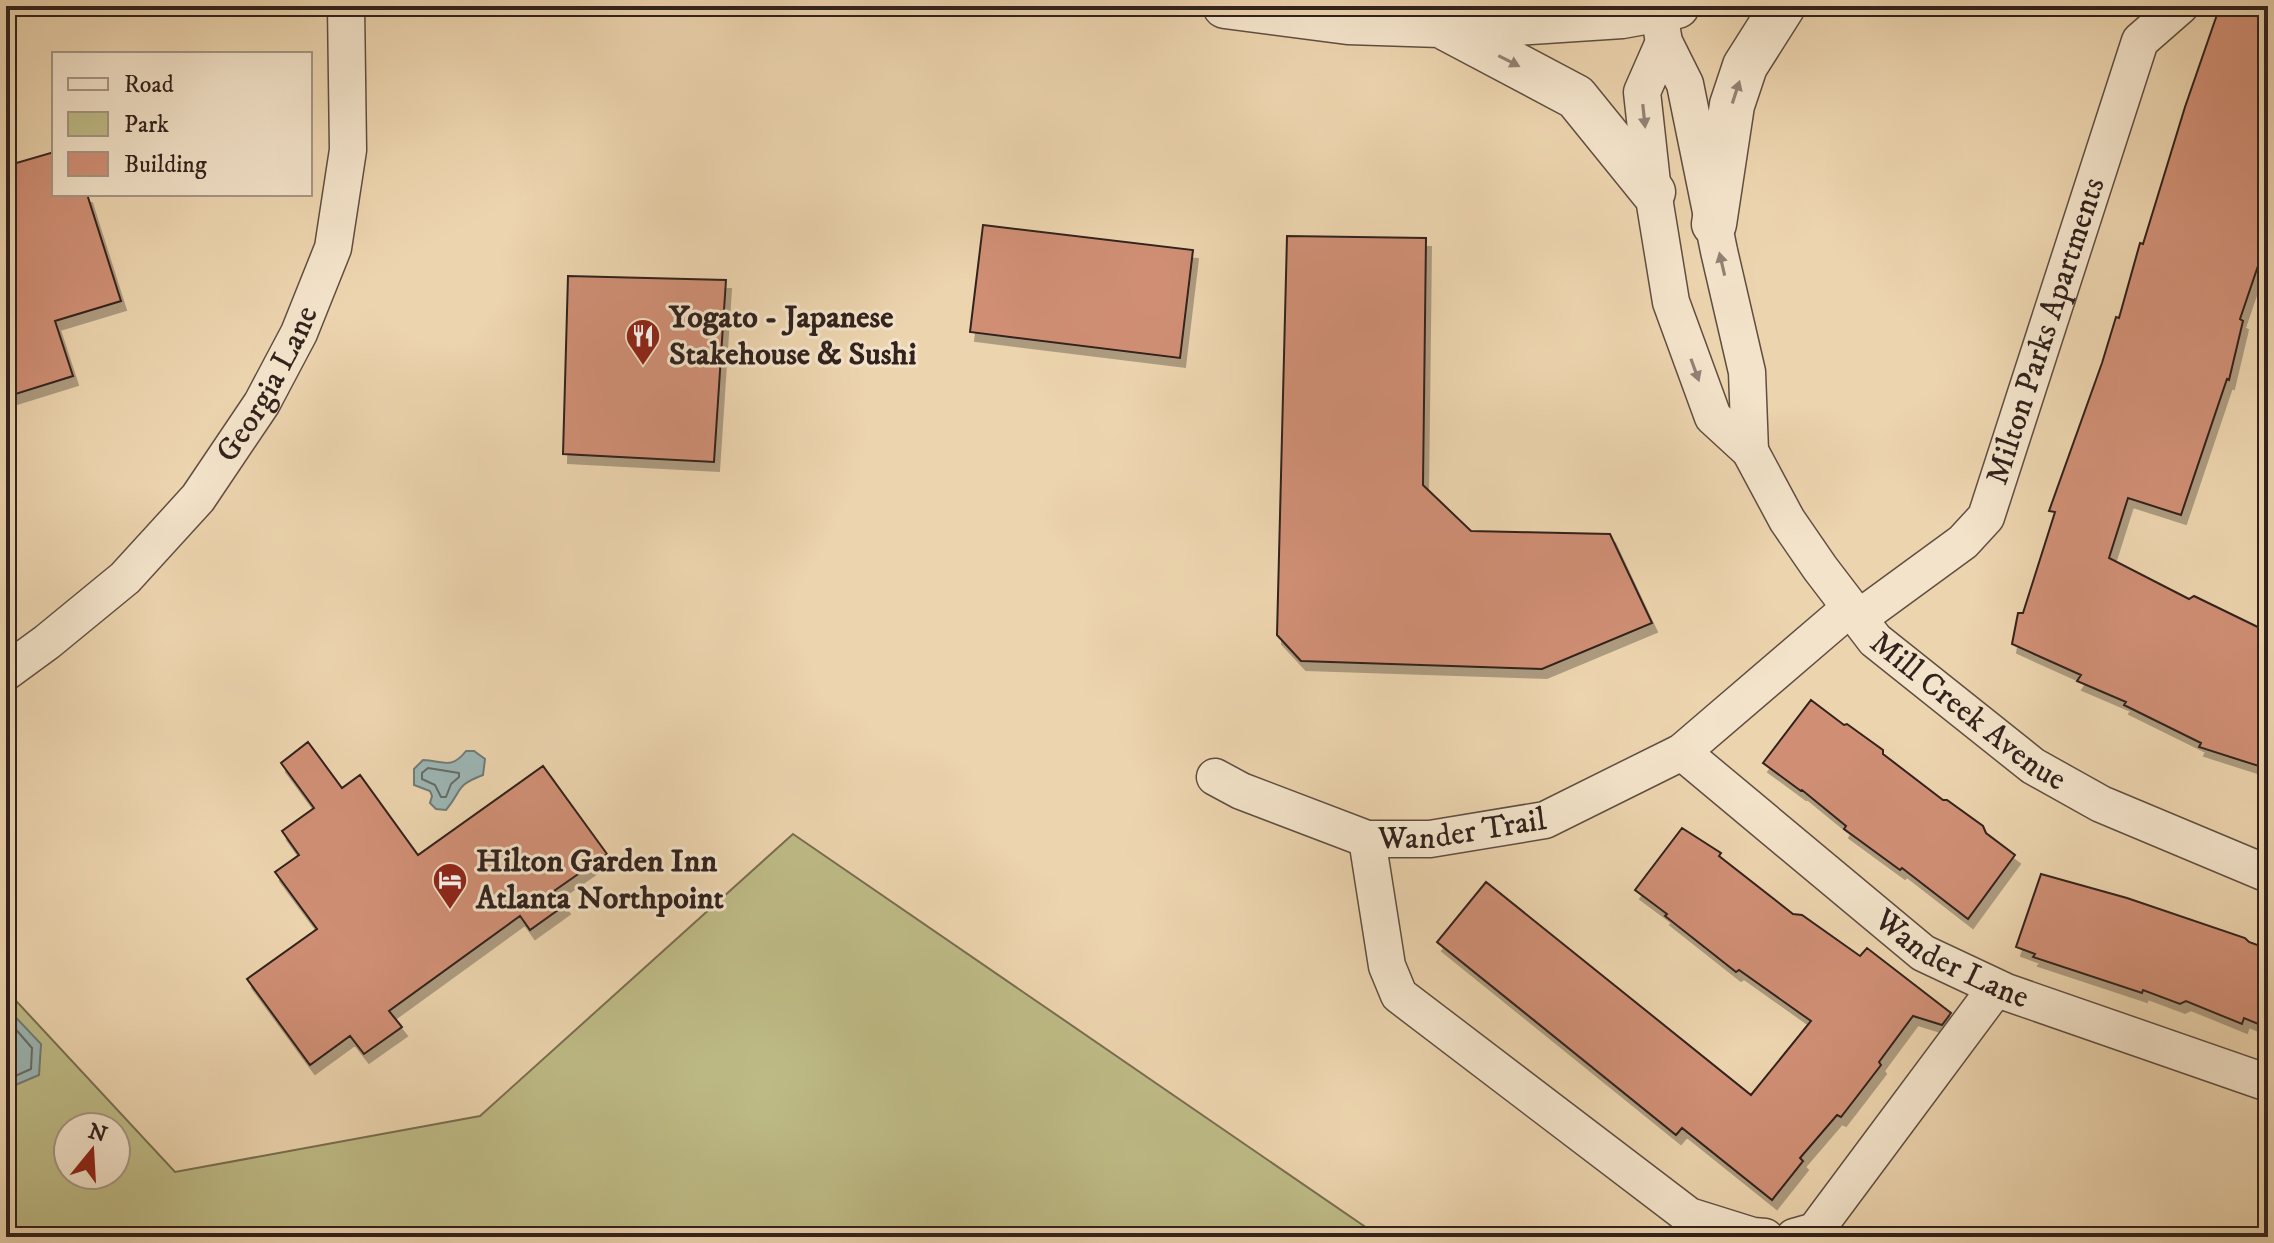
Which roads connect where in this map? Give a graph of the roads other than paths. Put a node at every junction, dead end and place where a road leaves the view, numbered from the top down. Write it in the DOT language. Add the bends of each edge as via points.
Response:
graph roads {
  1 [pos="346,6"];
  2 [pos="1225,6"];
  3 [pos="1783,6"];
  4 [pos="2180,6"];
  5 [pos="1665,16"];
  6 [pos="1440,25"];
  7 [pos="1653,192"];
  8 [pos="1714,224"];
  9 [pos="1750,451"];
  10 [pos="1854,613"];
  11 [pos="6,672"];
  12 [pos="1682,752"];
  13 [pos="1215,777"];
  14 [pos="1367,839"];
  15 [pos="2268,874"];
  16 [pos="1996,988"];
  17 [pos="2268,1083"];
  18 [pos="1765,1237"];
  19 [pos="1794,1237"];
  1 -- 11 [label="street, Georgia Lane" via="348,150 333,248 299,333 262,403 198,498 125,578"];
  2 -- 6 [label="street" via="1348,22"];
  8 -- 3 [label="street, one-way" via="1732,105 1745,66"];
  4 -- 10 [label="street, Milton Parks Apartments" via="2140,41 1986,517 1963,542"];
  5 -- 6 [label="street"];
  5 -- 7 [label="street, Mill Creek Avenue, one-way" via="1642,92"];
  5 -- 8 [label="street, Mill Creek Avenue"];
  6 -- 7 [label="street, one-way" via="1576,97"];
  7 -- 9 [label="street, Mill Creek Avenue, one-way" via="1671,302 1696,373 1713,417"];
  9 -- 8 [label="street, Mill Creek Avenue, one-way" via="1747,372"];
  9 -- 10 [label="street, Mill Creek Avenue" via="1787,520"];
  10 -- 12 [label="street, Wander Trail"];
  10 -- 15 [label="street, Mill Creek Avenue" via="1875,640 2033,766 2101,804"];
  12 -- 14 [label="street, Wander Trail" via="1545,820 1430,839"];
  12 -- 16 [label="street, Wander Lane" via="1923,953"];
  13 -- 14 [label="street"];
  14 -- 18 [label="street, Wander Trail" via="1387,966 1399,995 1689,1216"];
  16 -- 17 [label="street, Wander Lane"];
  16 -- 19 [label="street" via="1815,1231"];
}
